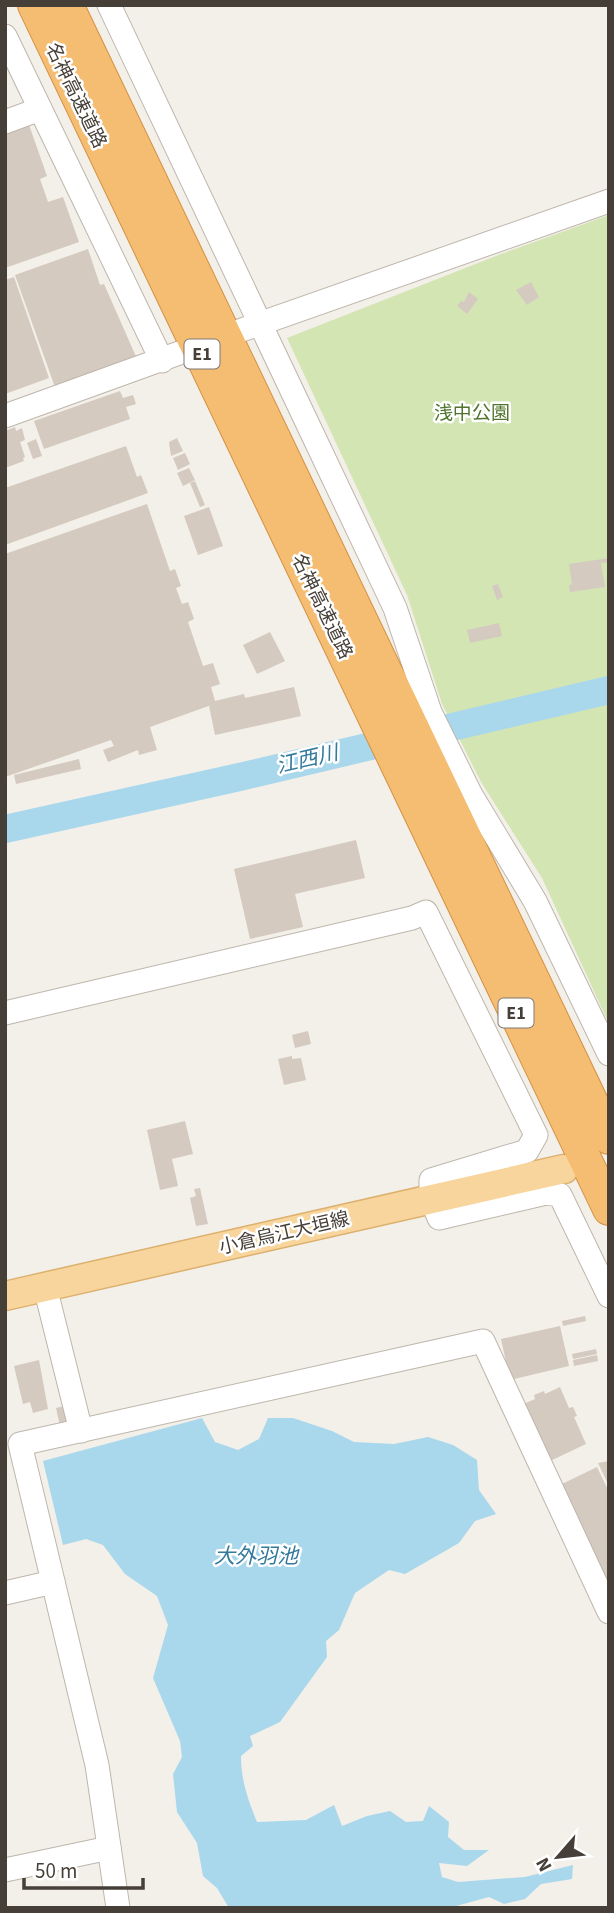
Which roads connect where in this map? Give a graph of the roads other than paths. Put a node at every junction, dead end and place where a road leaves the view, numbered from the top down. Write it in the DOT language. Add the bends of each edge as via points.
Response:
graph roads {
  1 [pos="34,5"];
  2 [pos="67,5"];
  3 [pos="110,5"];
  4 [pos="5,36"];
  5 [pos="40,109"];
  6 [pos="5,122"];
  7 [pos="609,201"];
  8 [pos="249,327"];
  9 [pos="5,416"];
  10 [pos="381,695"];
  11 [pos="449,807"];
  12 [pos="5,1013"];
  13 [pos="609,1054"];
  14 [pos="609,1138"];
  15 [pos="564,1170"];
  16 [pos="431,1198"];
  17 [pos="609,1209"];
  18 [pos="45,1287"];
  19 [pos="5,1296"];
  20 [pos="609,1296"];
  21 [pos="80,1431"];
  22 [pos="53,1582"];
  23 [pos="5,1593"];
  24 [pos="609,1612"];
  25 [pos="109,1848"];
  26 [pos="5,1870"];
  27 [pos="118,1908"];
  1 -- 10 [label="highway, 名神高速道路 / E1"];
  2 -- 10 [label="highway, 名神高速道路 / E1"];
  3 -- 8 [label="street"];
  4 -- 5 [label="street"];
  5 -- 6 [label="street"];
  5 -- 9 [label="street" via="172,356"];
  7 -- 8 [label="street"];
  8 -- 11 [label="street" via="395,608 430,712"];
  10 -- 11 [label="highway, 名神高速道路 / E1"];
  11 -- 13 [label="street" via="535,901"];
  11 -- 14 [label="highway, 名神高速道路 / E1"];
  11 -- 17 [label="highway, 名神高速道路 / E1"];
  12 -- 16 [label="street" via="426,912 536,1135 527,1151 431,1180"];
  15 -- 16 [label="main road, 小倉烏江大垣線"];
  16 -- 18 [label="main road, 小倉烏江大垣線"];
  16 -- 20 [label="street" via="439,1218 546,1193 560,1195"];
  18 -- 19 [label="main road, 小倉烏江大垣線"];
  18 -- 21 [label="street"];
  21 -- 22 [label="street" via="20,1444"];
  21 -- 24 [label="street" via="483,1342"];
  22 -- 23 [label="street"];
  22 -- 25 [label="street" via="97,1765"];
  25 -- 26 [label="street"];
  25 -- 27 [label="street"];
}
